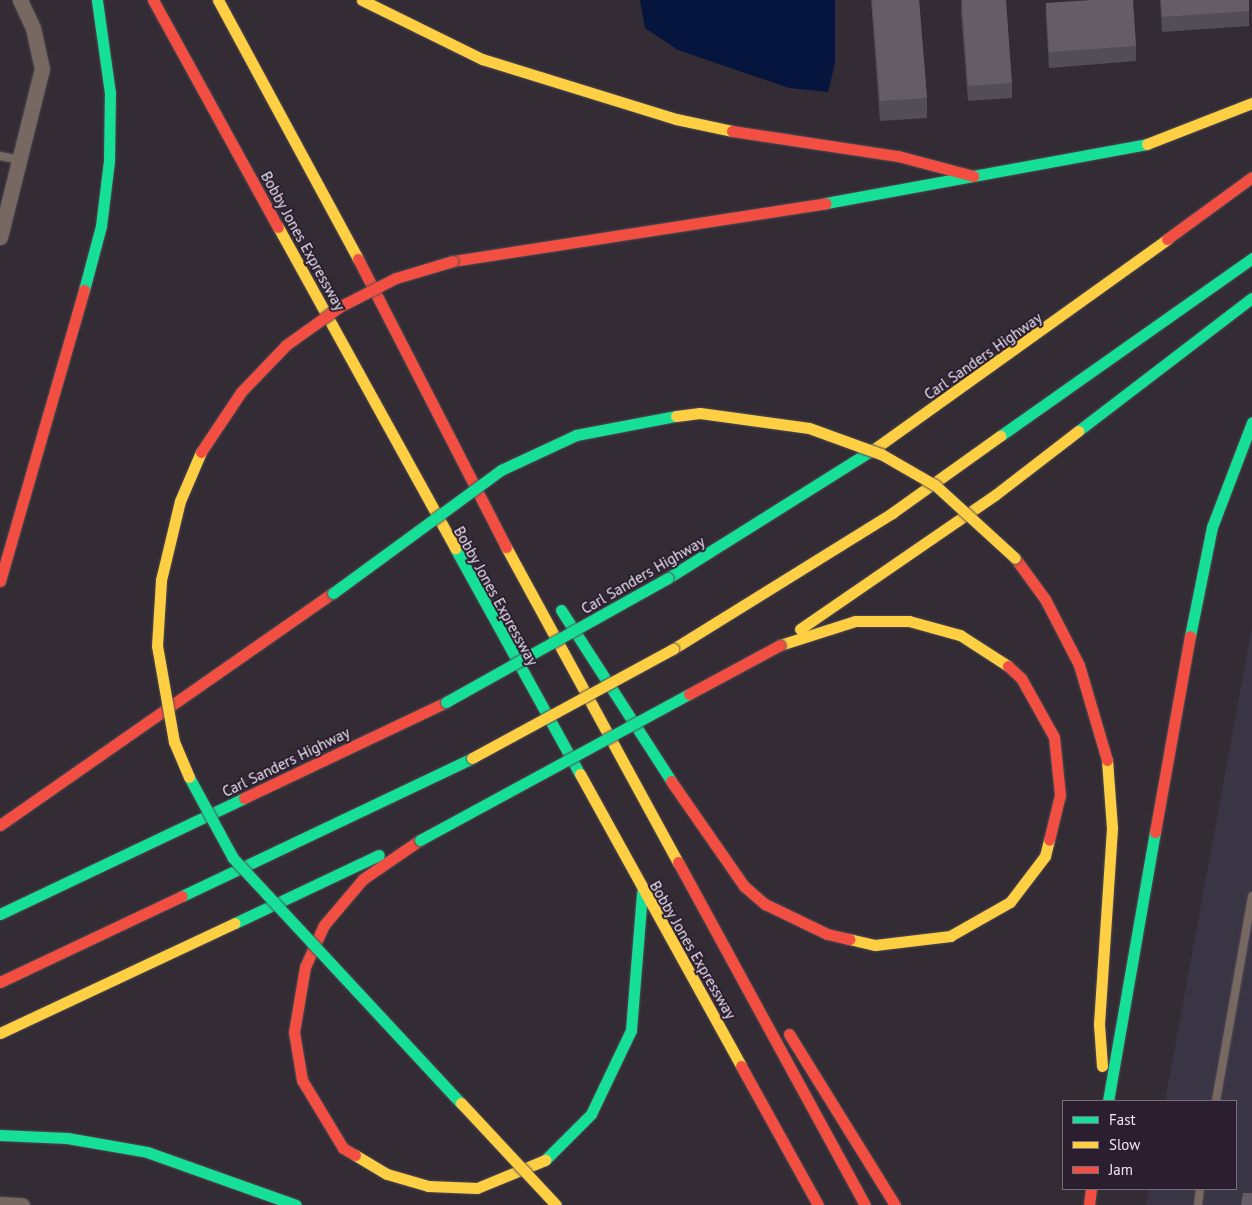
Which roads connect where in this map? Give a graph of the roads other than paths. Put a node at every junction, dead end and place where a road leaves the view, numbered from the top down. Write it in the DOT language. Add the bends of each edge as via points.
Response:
graph roads {
  1 [pos="20,0"];
  2 [pos="97,0"];
  3 [pos="153,0"];
  4 [pos="218,0"];
  5 [pos="362,0"];
  6 [pos="1252,103"];
  7 [pos="0,156"];
  8 [pos="21,160"];
  9 [pos="1252,177"];
  10 [pos="981,179"];
  11 [pos="0,237"];
  12 [pos="1252,258"];
  13 [pos="1252,298"];
  14 [pos="442,420"];
  15 [pos="1252,422"];
  16 [pos="510,524"];
  17 [pos="0,582"];
  18 [pos="553,596"];
  19 [pos="780,645"];
  20 [pos="0,825"];
  21 [pos="420,840"];
  22 [pos="642,892"];
  23 [pos="1252,896"];
  24 [pos="0,914"];
  25 [pos="722,943"];
  26 [pos="0,982"];
  27 [pos="0,1033"];
  28 [pos="1107,1100"];
  29 [pos="1107,1100"];
  30 [pos="1216,1100"];
  31 [pos="764,1106"];
  32 [pos="0,1135"];
  33 [pos="1091,1190"];
  34 [pos="1200,1190"];
  35 [pos="0,1204"];
  36 [pos="22,1205"];
  37 [pos="296,1205"];
  38 [pos="556,1205"];
  39 [pos="807,1205"];
  40 [pos="818,1205"];
  41 [pos="866,1205"];
  42 [pos="895,1205"];
  43 [pos="1089,1205"];
  44 [pos="1198,1205"];
  1 -- 8 [label="street" via="33,28 42,69"];
  2 -- 17 [label="highway" via="110,93 101,226 60,385"];
  3 -- 22 [label="highway, Bobby Jones Expressway"];
  4 -- 14 [label="highway, Bobby Jones Expressway"];
  5 -- 10 [label="highway" via="482,58 676,119 761,137 898,156"];
  6 -- 10 [label="highway" via="1190,130 1128,150"];
  7 -- 8 [label="lane"];
  8 -- 11 [label="street"];
  9 -- 24 [label="highway, Carl Sanders Highway, bridge" via="914,423 668,578 446,702"];
  10 -- 38 [label="highway, bridge" via="453,261 396,278 339,307 286,345 241,392 206,442 180,501 161,580 157,646 174,742 200,802 234,858"];
  12 -- 26 [label="highway, bridge" via="909,502 673,649 472,758"];
  13 -- 19 [label="highway" via="995,495"];
  14 -- 16 [label="highway" via="475,462"];
  14 -- 25 [label="highway, Bobby Jones Expressway" via="464,470"];
  15 -- 28 [label="highway" via="1212,527 1199,583"];
  18 -- 19 [label="highway" via="710,843 744,886 765,904 827,934 882,945 950,936 1010,902 1045,856 1060,795 1054,736 1021,678 967,639 909,621 855,621"];
  19 -- 21 [label="highway, bridge"];
  20 -- 29 [label="highway, bridge" via="333,593 500,470 576,435 639,420 700,413 809,428 880,454 935,485 1015,558 1045,599 1076,656 1091,696 1107,760 1112,828 1099,1024"];
  21 -- 22 [label="highway" via="363,879 324,925 305,967 294,1032 305,1088 344,1148 387,1174 428,1186 477,1188 502,1181 547,1159 591,1114 631,1030"];
  21 -- 27 [label="highway" via="401,844"];
  22 -- 31 [label="highway, Bobby Jones Expressway"];
  23 -- 30 [label="lane"];
  25 -- 41 [label="highway, Bobby Jones Expressway"];
  25 -- 42 [label="highway" via="817,1073"];
  31 -- 39 [label="highway"];
  31 -- 40 [label="highway, Bobby Jones Expressway"];
  32 -- 37 [label="highway" via="67,1138 147,1152"];
  33 -- 43 [label="highway"];
  34 -- 44 [label="lane"];
  35 -- 36 [label="street"];
}
